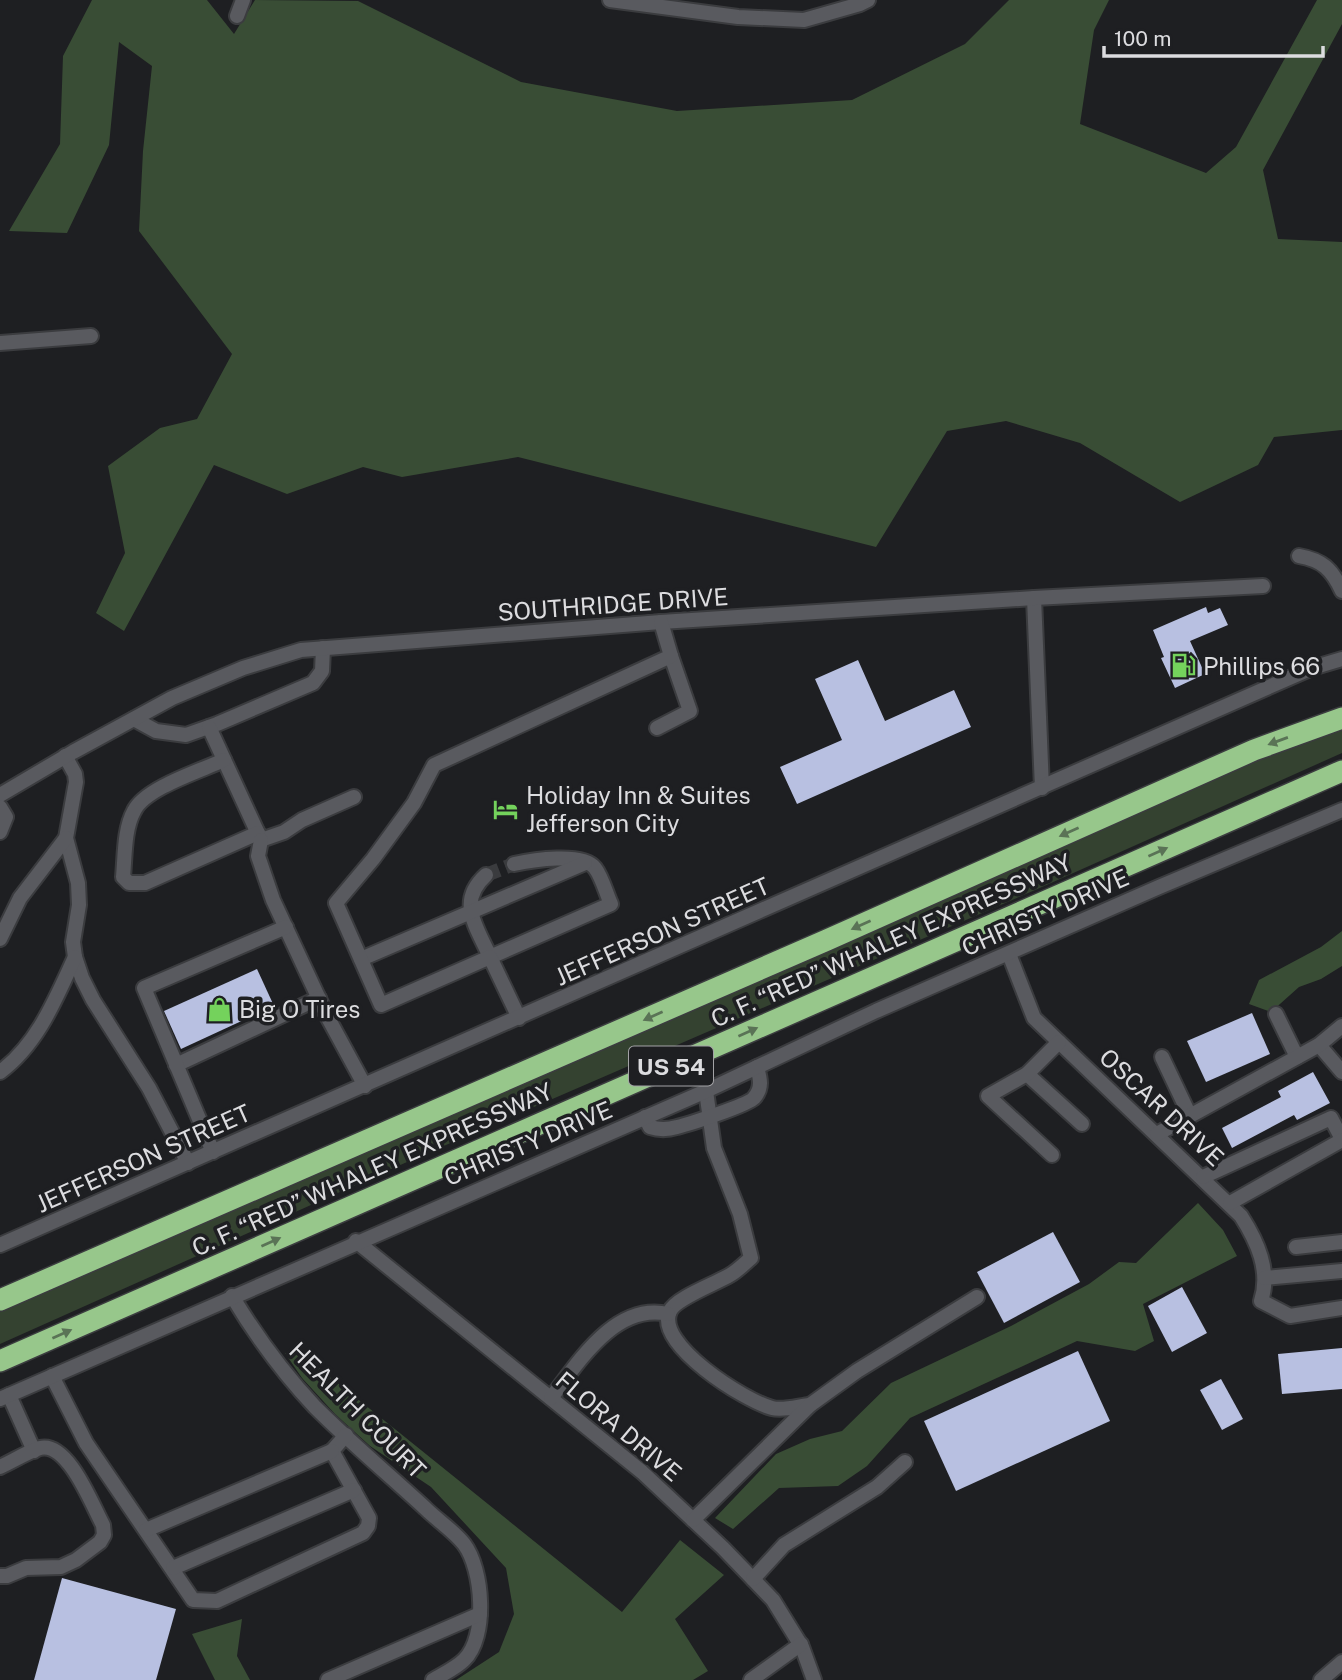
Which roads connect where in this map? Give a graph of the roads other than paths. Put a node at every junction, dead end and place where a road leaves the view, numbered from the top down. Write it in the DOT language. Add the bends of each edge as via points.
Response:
graph roads {
  1 [pos="243,0"];
  2 [pos="610,0"];
  3 [pos="868,0"];
  4 [pos="237,16"];
  5 [pos="91,336"];
  6 [pos="0,343"];
  7 [pos="1299,556"];
  8 [pos="1263,586"];
  9 [pos="1342,591"];
  10 [pos="1034,598"];
  11 [pos="661,622"];
  12 [pos="323,648"];
  13 [pos="671,656"];
  14 [pos="1342,659"];
  15 [pos="1342,718"];
  16 [pos="134,719"];
  17 [pos="209,727"];
  18 [pos="657,728"];
  19 [pos="65,757"];
  20 [pos="224,760"];
  21 [pos="1342,771"];
  22 [pos="1042,788"];
  23 [pos="0,795"];
  24 [pos="354,797"];
  25 [pos="0,807"];
  26 [pos="1342,810"];
  27 [pos="0,832"];
  28 [pos="259,836"];
  29 [pos="66,838"];
  30 [pos="514,863"];
  31 [pos="587,863"];
  32 [pos="486,875"];
  33 [pos="470,911"];
  34 [pos="286,928"];
  35 [pos="0,939"];
  36 [pos="1009,954"];
  37 [pos="75,957"];
  38 [pos="490,957"];
  39 [pos="361,959"];
  40 [pos="318,998"];
  41 [pos="1276,1014"];
  42 [pos="519,1018"];
  43 [pos="1342,1026"];
  44 [pos="1059,1042"];
  45 [pos="1319,1045"];
  46 [pos="1162,1057"];
  47 [pos="1297,1057"];
  48 [pos="176,1065"];
  49 [pos="757,1066"];
  50 [pos="0,1072"];
  51 [pos="1342,1072"];
  52 [pos="1027,1074"];
  53 [pos="365,1086"];
  54 [pos="706,1091"];
  55 [pos="1336,1114"];
  56 [pos="709,1116"];
  57 [pos="1190,1116"];
  58 [pos="645,1117"];
  59 [pos="1082,1124"];
  60 [pos="1157,1134"];
  61 [pos="1342,1139"];
  62 [pos="213,1152"];
  63 [pos="1052,1155"];
  64 [pos="188,1163"];
  65 [pos="1203,1177"];
  66 [pos="1230,1203"];
  67 [pos="356,1241"];
  68 [pos="1342,1242"];
  69 [pos="0,1245"];
  70 [pos="1296,1247"];
  71 [pos="1342,1271"];
  72 [pos="1265,1278"];
  73 [pos="232,1296"];
  74 [pos="977,1297"];
  75 [pos="0,1300"];
  76 [pos="1342,1308"];
  77 [pos="668,1314"];
  78 [pos="0,1361"];
  79 [pos="52,1376"];
  80 [pos="5,1397"];
  81 [pos="551,1398"];
  82 [pos="810,1405"];
  83 [pos="346,1435"];
  84 [pos="34,1451"];
  85 [pos="332,1451"];
  86 [pos="905,1462"];
  87 [pos="0,1467"];
  88 [pos="354,1490"];
  89 [pos="693,1520"];
  90 [pos="146,1530"];
  91 [pos="173,1569"];
  92 [pos="0,1576"];
  93 [pos="753,1579"];
  94 [pos="480,1614"];
  95 [pos="801,1644"];
  96 [pos="1342,1662"];
  97 [pos="328,1680"];
  98 [pos="433,1680"];
  99 [pos="751,1680"];
  100 [pos="814,1680"];
  101 [pos="1321,1680"];
  1 -- 4 [label="street"];
  2 -- 3 [label="street" via="738,17 804,20"];
  5 -- 6 [label="street"];
  7 -- 9 [label="street" via="1316,559"];
  8 -- 10 [label="street, SOUTHRIDGE DRIVE"];
  10 -- 11 [label="street, SOUTHRIDGE DRIVE"];
  10 -- 22 [label="street"];
  11 -- 12 [label="street, SOUTHRIDGE DRIVE"];
  11 -- 13 [label="street"];
  12 -- 16 [label="street, SOUTHRIDGE DRIVE" via="243,668"];
  12 -- 17 [label="street" via="322,671 313,684"];
  13 -- 18 [label="street" via="690,711"];
  13 -- 39 [label="street" via="434,765 414,803 336,903"];
  14 -- 22 [label="street, JEFFERSON STREET" via="1312,668"];
  15 -- 75 [label="highway, C. F. “RED” WHALEY EXPRESSWAY / US 54, one-way" via="1254,750"];
  16 -- 17 [label="street" via="156,731 186,735"];
  16 -- 19 [label="street, SOUTHRIDGE DRIVE"];
  17 -- 20 [label="street"];
  19 -- 23 [label="street, SOUTHRIDGE DRIVE"];
  19 -- 29 [label="street" via="76,782"];
  20 -- 28 [label="street"];
  20 -- 28 [label="street" via="145,796 129,825 123,877 129,883 145,883"];
  78 -- 21 [label="highway, C. F. “RED” WHALEY EXPRESSWAY / US 54, one-way"];
  22 -- 42 [label="street, JEFFERSON STREET"];
  24 -- 28 [label="street" via="284,832"];
  25 -- 27 [label="street" via="6,817"];
  26 -- 36 [label="street, CHRISTY DRIVE"];
  28 -- 34 [label="street" via="258,856"];
  29 -- 35 [label="street" via="20,898"];
  29 -- 37 [label="street" via="78,883"];
  30 -- 31 [label="street" via="539,859"];
  31 -- 33 [label="street"];
  31 -- 38 [label="street" via="595,868 611,904"];
  32 -- 33 [label="street" via="470,896"];
  33 -- 38 [label="street"];
  33 -- 39 [label="street"];
  34 -- 40 [label="street"];
  34 -- 48 [label="street" via="144,988"];
  36 -- 44 [label="street, OSCAR DRIVE" via="1034,1018"];
  36 -- 49 [label="street, CHRISTY DRIVE"];
  37 -- 50 [label="street" via="46,1019"];
  37 -- 64 [label="street" via="93,1000 149,1088"];
  38 -- 39 [label="street" via="381,1005"];
  38 -- 42 [label="street"];
  40 -- 48 [label="street"];
  40 -- 53 [label="street"];
  41 -- 47 [label="street"];
  42 -- 53 [label="street, JEFFERSON STREET"];
  43 -- 45 [label="street"];
  44 -- 52 [label="street"];
  44 -- 60 [label="street, OSCAR DRIVE"];
  45 -- 47 [label="street"];
  45 -- 51 [label="street"];
  46 -- 57 [label="street"];
  47 -- 57 [label="street"];
  48 -- 62 [label="street"];
  49 -- 54 [label="street, CHRISTY DRIVE"];
  49 -- 56 [label="street" via="761,1084 754,1099"];
  52 -- 59 [label="street"];
  52 -- 63 [label="street" via="988,1096"];
  53 -- 62 [label="street, JEFFERSON STREET"];
  54 -- 56 [label="street"];
  54 -- 58 [label="street, CHRISTY DRIVE"];
  55 -- 61 [label="street"];
  55 -- 65 [label="street"];
  56 -- 58 [label="street" via="659,1130 650,1127"];
  56 -- 77 [label="street" via="713,1148 740,1214 751,1258 733,1274 675,1303"];
  57 -- 60 [label="street"];
  58 -- 67 [label="street, CHRISTY DRIVE"];
  60 -- 65 [label="street, OSCAR DRIVE"];
  61 -- 66 [label="street"];
  62 -- 64 [label="street, JEFFERSON STREET"];
  64 -- 69 [label="street, JEFFERSON STREET"];
  65 -- 66 [label="street, OSCAR DRIVE"];
  66 -- 72 [label="street, OSCAR DRIVE" via="1250,1230"];
  67 -- 73 [label="street, CHRISTY DRIVE"];
  67 -- 81 [label="street, FLORA DRIVE"];
  68 -- 70 [label="street"];
  71 -- 72 [label="street"];
  72 -- 76 [label="street, OSCAR DRIVE" via="1261,1301 1290,1316"];
  73 -- 79 [label="street, CHRISTY DRIVE"];
  73 -- 83 [label="street, HEALTH COURT" via="285,1374"];
  74 -- 82 [label="street"];
  77 -- 81 [label="street" via="632,1317 617,1324 586,1353"];
  77 -- 82 [label="street" via="670,1334 701,1367 744,1396 775,1409"];
  79 -- 80 [label="street, CHRISTY DRIVE"];
  79 -- 90 [label="street" via="86,1443"];
  80 -- 84 [label="street"];
  81 -- 89 [label="street, FLORA DRIVE"];
  82 -- 89 [label="street"];
  83 -- 85 [label="street"];
  83 -- 94 [label="street, HEALTH COURT" via="465,1545 477,1577"];
  84 -- 87 [label="street"];
  84 -- 92 [label="street" via="50,1448 70,1463 104,1535 61,1567 26,1568"];
  85 -- 88 [label="street"];
  85 -- 90 [label="street"];
  86 -- 93 [label="street" via="877,1487 784,1545"];
  88 -- 91 [label="street"];
  88 -- 91 [label="street" via="369,1518 363,1533 217,1601 193,1600"];
  89 -- 93 [label="street, FLORA DRIVE"];
  90 -- 91 [label="street"];
  93 -- 95 [label="street, FLORA DRIVE" via="774,1600"];
  94 -- 97 [label="street"];
  94 -- 98 [label="street" via="479,1632 464,1661"];
  95 -- 99 [label="street"];
  95 -- 100 [label="street, FLORA DRIVE"];
  96 -- 101 [label="street"];
}
